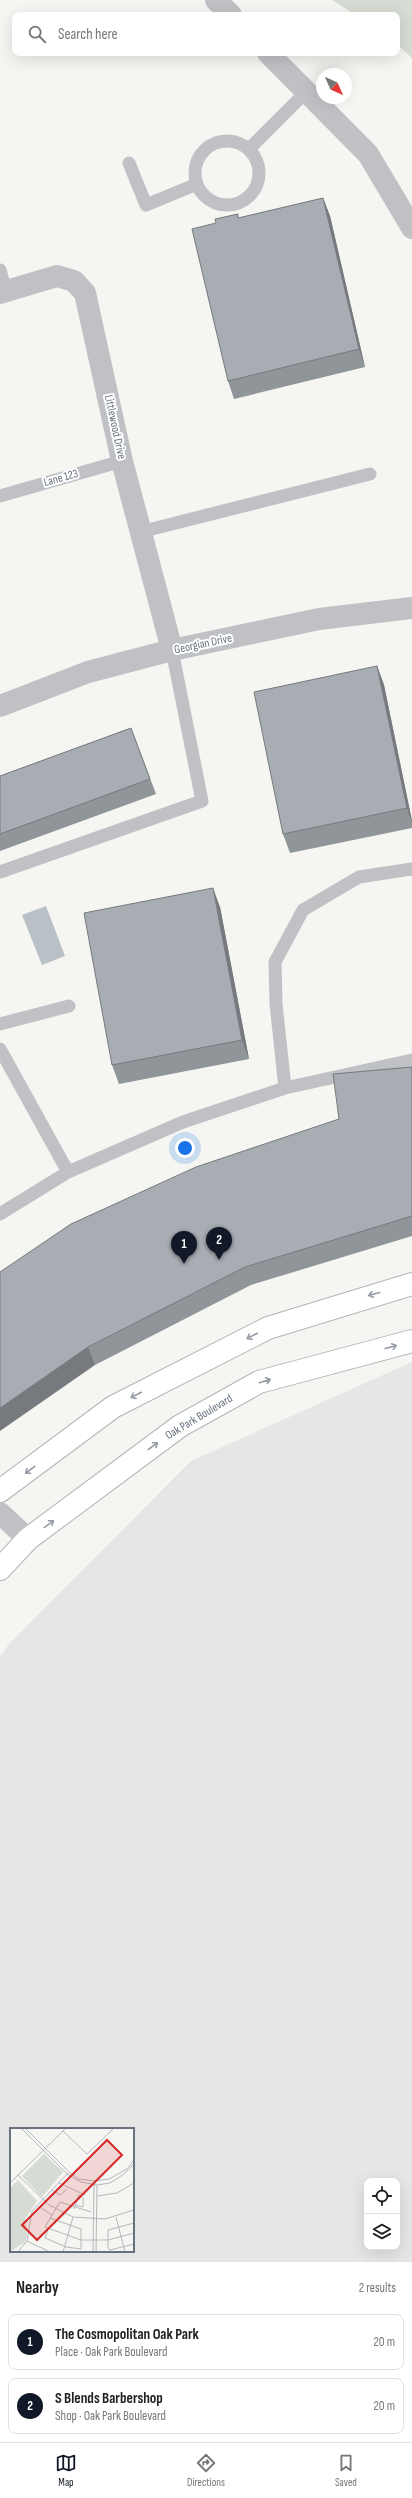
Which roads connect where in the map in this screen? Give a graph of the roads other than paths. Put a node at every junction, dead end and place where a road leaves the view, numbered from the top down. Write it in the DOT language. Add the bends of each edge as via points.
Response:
graph roads {
  1 [pos="216,0"];
  2 [pos="228,12"];
  3 [pos="271,56"];
  4 [pos="306,92"];
  5 [pos="249,149"];
  6 [pos="129,162"];
  7 [pos="197,184"];
  8 [pos="412,228"];
  9 [pos="2,285"];
  10 [pos="122,460"];
  11 [pos="370,474"];
  12 [pos="0,496"];
  13 [pos="140,532"];
  14 [pos="412,608"];
  15 [pos="172,650"];
  16 [pos="0,706"];
  17 [pos="412,869"];
  18 [pos="0,872"];
  19 [pos="69,1006"];
  20 [pos="0,1024"];
  21 [pos="0,1049"];
  22 [pos="412,1060"];
  23 [pos="285,1088"];
  24 [pos="68,1172"];
  25 [pos="0,1214"];
  26 [pos="412,1284"];
  27 [pos="412,1341"];
  28 [pos="0,1491"];
  29 [pos="0,1513"];
  30 [pos="28,1539"];
  31 [pos="0,1569"];
  1 -- 2 [label="street"];
  3 -- 4 [label="street"];
  4 -- 5 [label="lane"];
  4 -- 8 [label="street" via="368,154"];
  5 -- 7 [label="lane" via="231,141 211,145 197,162"];
  5 -- 7 [label="lane" via="255,158 259,177 251,195 243,202 221,205 202,194"];
  6 -- 7 [label="lane" via="146,205"];
  9 -- 10 [label="street, Littlewood Drive" via="57,276 74,282 85,293"];
  10 -- 12 [label="lane, Lane 123"];
  10 -- 13 [label="street, Littlewood Drive"];
  11 -- 13 [label="lane"];
  13 -- 15 [label="street, Littlewood Drive"];
  14 -- 15 [label="street, Georgian Drive" via="319,619"];
  15 -- 16 [label="street, Georgian Drive" via="88,672"];
  15 -- 18 [label="lane" via="202,801"];
  17 -- 23 [label="lane" via="359,876 303,910 275,962 276,1004"];
  19 -- 20 [label="lane"];
  21 -- 24 [label="lane"];
  22 -- 23 [label="lane"];
  23 -- 24 [label="lane" via="183,1122"];
  24 -- 25 [label="lane"];
  26 -- 28 [label="street, one-way" via="268,1328 113,1407"];
  30 -- 27 [label="street, Oak Park Boulevard, one-way" via="180,1426 259,1382"];
  29 -- 30 [label="street"];
  30 -- 31 [label="street, Oak Park Boulevard"];
}
